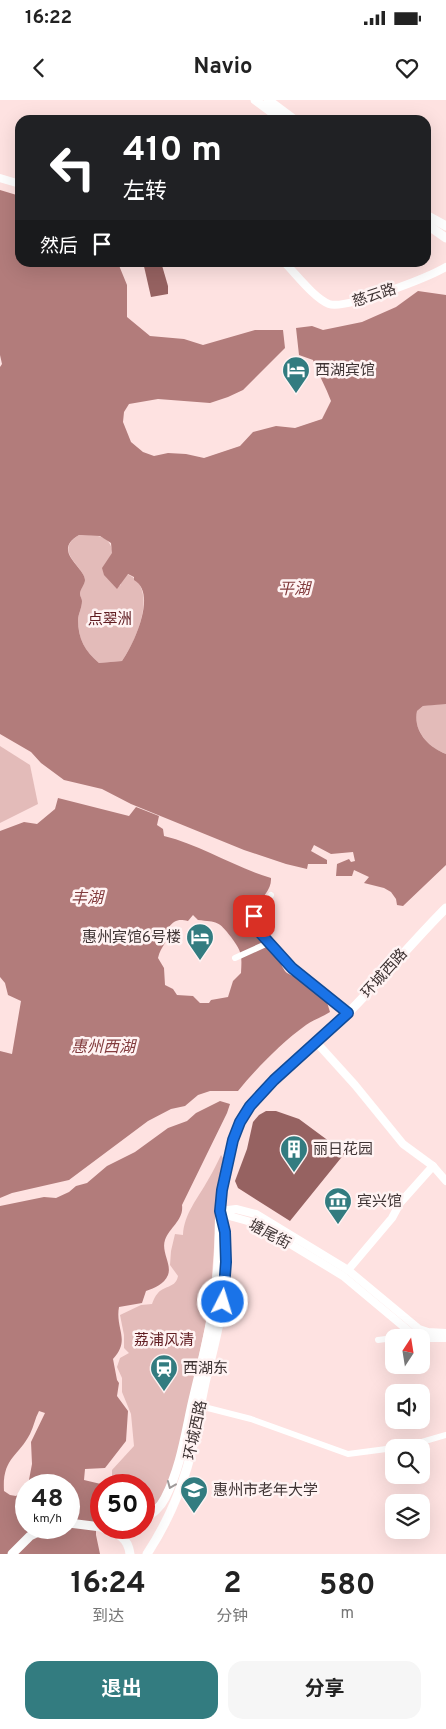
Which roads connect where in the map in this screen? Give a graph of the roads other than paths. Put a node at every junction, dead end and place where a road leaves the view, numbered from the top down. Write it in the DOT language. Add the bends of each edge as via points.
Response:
graph roads {
  1 [pos="254,100"];
  2 [pos="268,100"];
  3 [pos="275,115"];
  4 [pos="288,115"];
  5 [pos="0,178"];
  6 [pos="15,182"];
  7 [pos="431,220"];
  8 [pos="431,222"];
  9 [pos="446,224"];
  10 [pos="446,238"];
  11 [pos="289,267"];
  12 [pos="446,267"];
  13 [pos="271,895"];
  14 [pos="446,908"];
  15 [pos="268,943"];
  16 [pos="234,958"];
  17 [pos="348,1013"];
  18 [pos="317,1043"];
  19 [pos="433,1166"];
  20 [pos="446,1181"];
  21 [pos="220,1211"];
  22 [pos="348,1270"];
  23 [pos="406,1329"];
  24 [pos="446,1333"];
  25 [pos="430,1337"];
  26 [pos="446,1338"];
  27 [pos="385,1339"];
  28 [pos="378,1340"];
  29 [pos="200,1406"];
  30 [pos="446,1435"];
  31 [pos="430,1440"];
  32 [pos="385,1449"];
  33 [pos="155,1512"];
  34 [pos="27,1539"];
  35 [pos="124,1539"];
  36 [pos="12,1554"];
  37 [pos="130,1554"];
  38 [pos="147,1554"];
  1 -- 3 [label="main road"];
  2 -- 4 [label="main road"];
  5 -- 6 [label="street"];
  7 -- 9 [label="main road"];
  8 -- 10 [label="main road"];
  11 -- 12 [label="street, 慈云路" via="321,300 331,305 347,304 432,275"];
  13 -- 15 [label="street" via="254,916 254,926"];
  14 -- 17 [label="main road, 环城西路"];
  15 -- 16 [label="street"];
  15 -- 17 [label="street" via="292,968"];
  17 -- 18 [label="main road, 环城西路"];
  18 -- 19 [label="street" via="403,1144"];
  18 -- 21 [label="main road, 环城西路" via="274,1080 240,1122 233,1140"];
  19 -- 20 [label="street"];
  19 -- 22 [label="street"];
  21 -- 22 [label="street, 塘尾街" via="236,1209 256,1214"];
  21 -- 23 [label="street, 塘尾街" via="272,1232 343,1276"];
  21 -- 29 [label="main road, 环城西路" via="225,1232 225,1289"];
  21 -- 33 [label="main road, 环城西路, one-way" via="212,1322 177,1469 165,1499"];
  22 -- 24 [label="street, 塘尾街" via="419,1329"];
  25 -- 26 [label="street"];
  27 -- 28 [label="street"];
  29 -- 32 [label="street" via="251,1419 348,1454"];
  29 -- 38 [label="main road, 环城西路" via="186,1469 164,1526"];
  30 -- 31 [label="street"];
  34 -- 36 [label="main road"];
  35 -- 37 [label="main road"];
}
